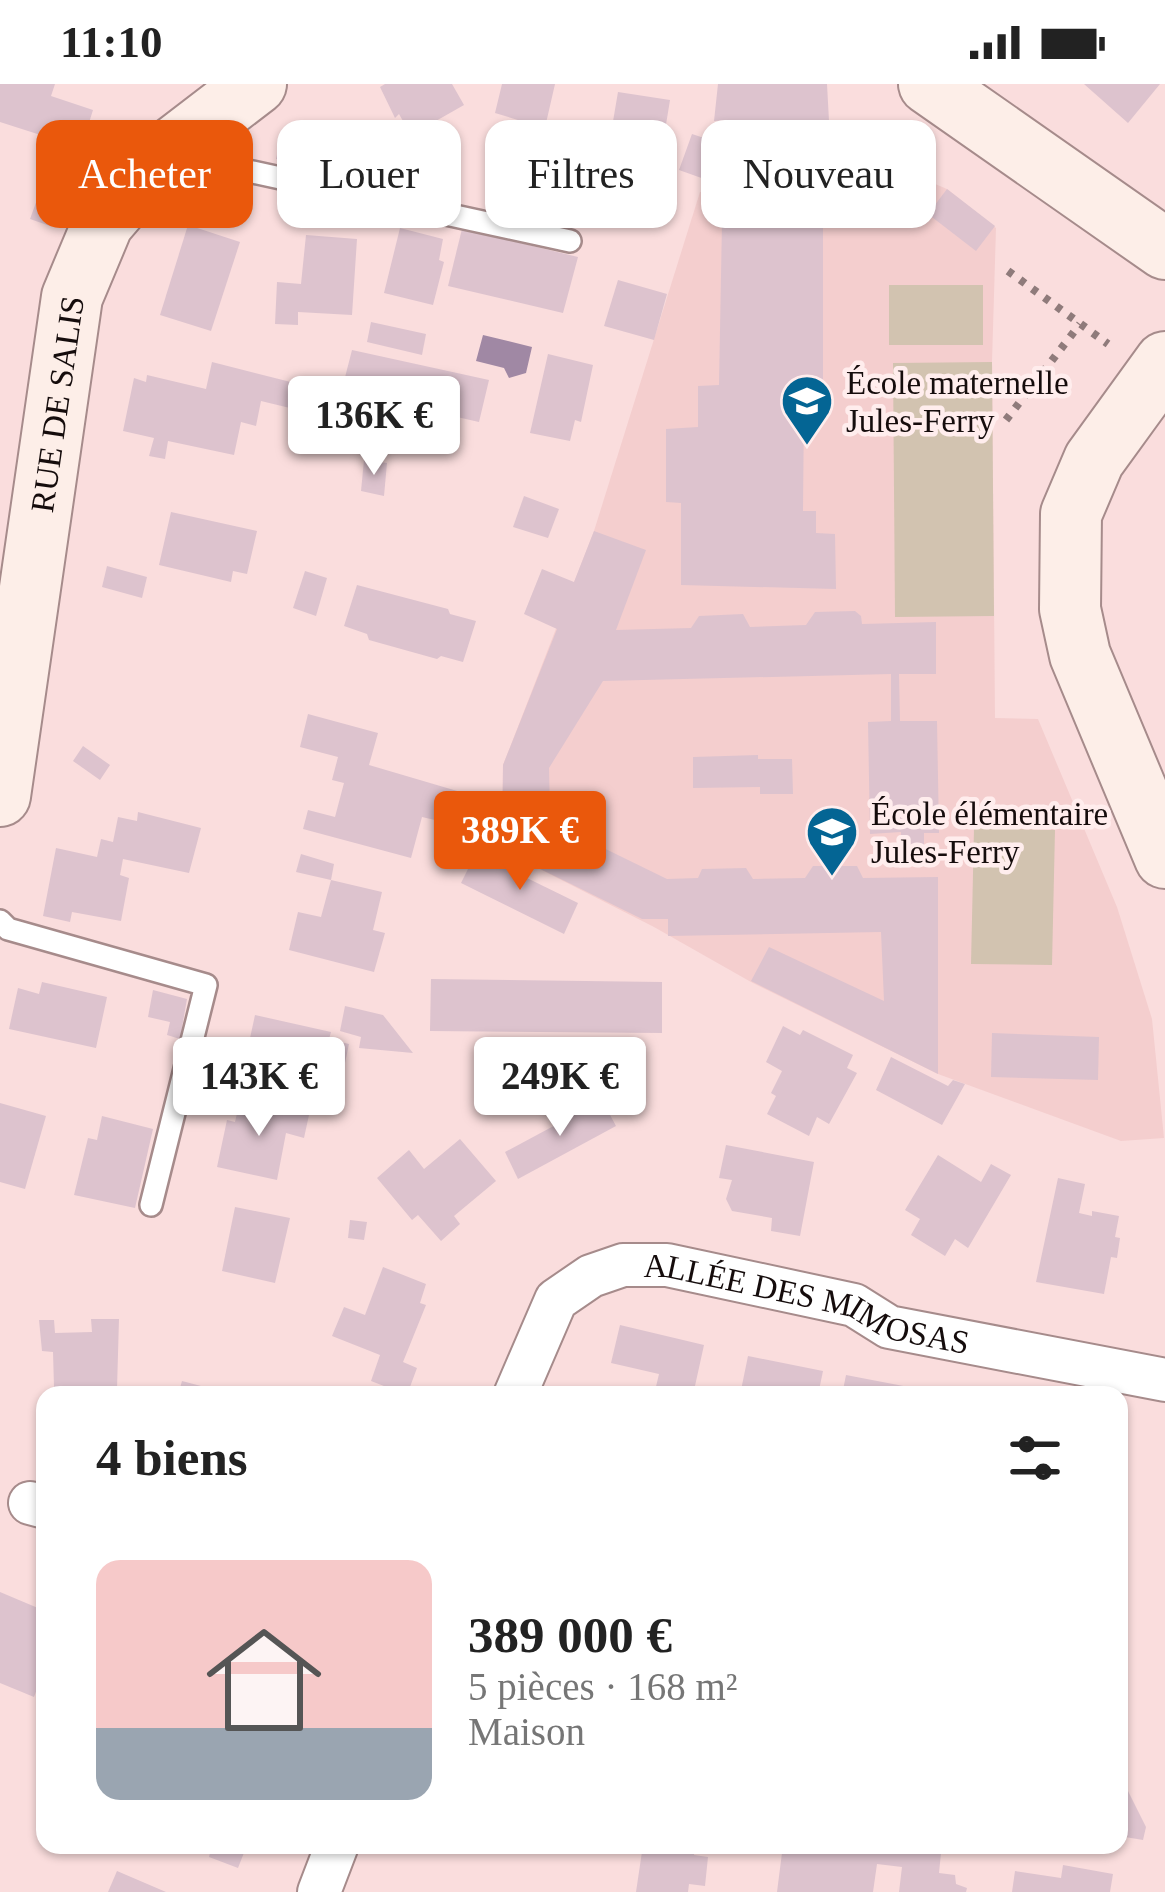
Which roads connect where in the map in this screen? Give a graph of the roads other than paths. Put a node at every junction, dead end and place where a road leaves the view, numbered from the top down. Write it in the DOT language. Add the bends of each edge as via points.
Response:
graph roads {
  1 [pos="256,84"];
  2 [pos="929,84"];
  3 [pos="1000,106"];
  4 [pos="209,120"];
  5 [pos="253,172"];
  6 [pos="101,228"];
  7 [pos="570,241"];
  8 [pos="1165,249"];
  9 [pos="1165,362"];
  10 [pos="0,796"];
  11 [pos="1165,858"];
  12 [pos="0,921"];
  13 [pos="151,1205"];
  14 [pos="1165,1380"];
  15 [pos="519,1386"];
  16 [pos="334,1854"];
  17 [pos="319,1892"];
  1 -- 4 [label="street, RUE DE SALIS"];
  2 -- 3 [label="street"];
  3 -- 8 [label="street"];
  5 -- 7 [label="lane"];
  6 -- 10 [label="street, RUE DE SALIS" via="72,297"];
  9 -- 11 [label="street" via="1094,460 1071,514 1070,609 1080,655"];
  12 -- 13 [label="lane" via="206,985"];
  14 -- 15 [label="street, ALLÉE DES MIMOSAS" via="890,1328 831,1300 667,1265 623,1264 556,1300"];
  16 -- 17 [label="street"];
}
